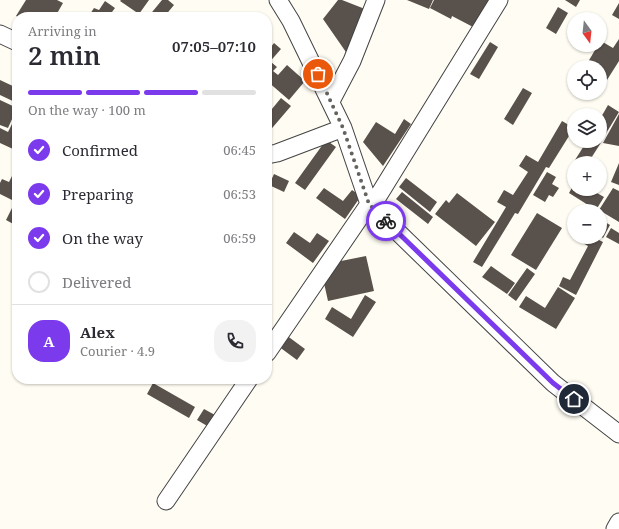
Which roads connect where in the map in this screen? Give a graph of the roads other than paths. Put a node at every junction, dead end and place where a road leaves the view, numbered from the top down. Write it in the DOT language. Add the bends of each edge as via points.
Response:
graph roads {
  1 [pos="278,0"];
  2 [pos="376,0"];
  3 [pos="499,0"];
  4 [pos="0,34"];
  5 [pos="12,40"];
  6 [pos="331,101"];
  7 [pos="343,128"];
  8 [pos="272,154"];
  9 [pos="370,205"];
  10 [pos="272,346"];
  11 [pos="247,384"];
  12 [pos="618,431"];
  13 [pos="166,501"];
  14 [pos="619,522"];
  15 [pos="615,529"];
  1 -- 6 [label="street"];
  2 -- 6 [label="street" via="352,61"];
  3 -- 9 [label="street"];
  4 -- 5 [label="street"];
  6 -- 7 [label="street"];
  7 -- 8 [label="street"];
  7 -- 9 [label="street"];
  9 -- 10 [label="street"];
  9 -- 12 [label="street" via="553,383"];
  11 -- 13 [label="street"];
  14 -- 15 [label="street"];
}
